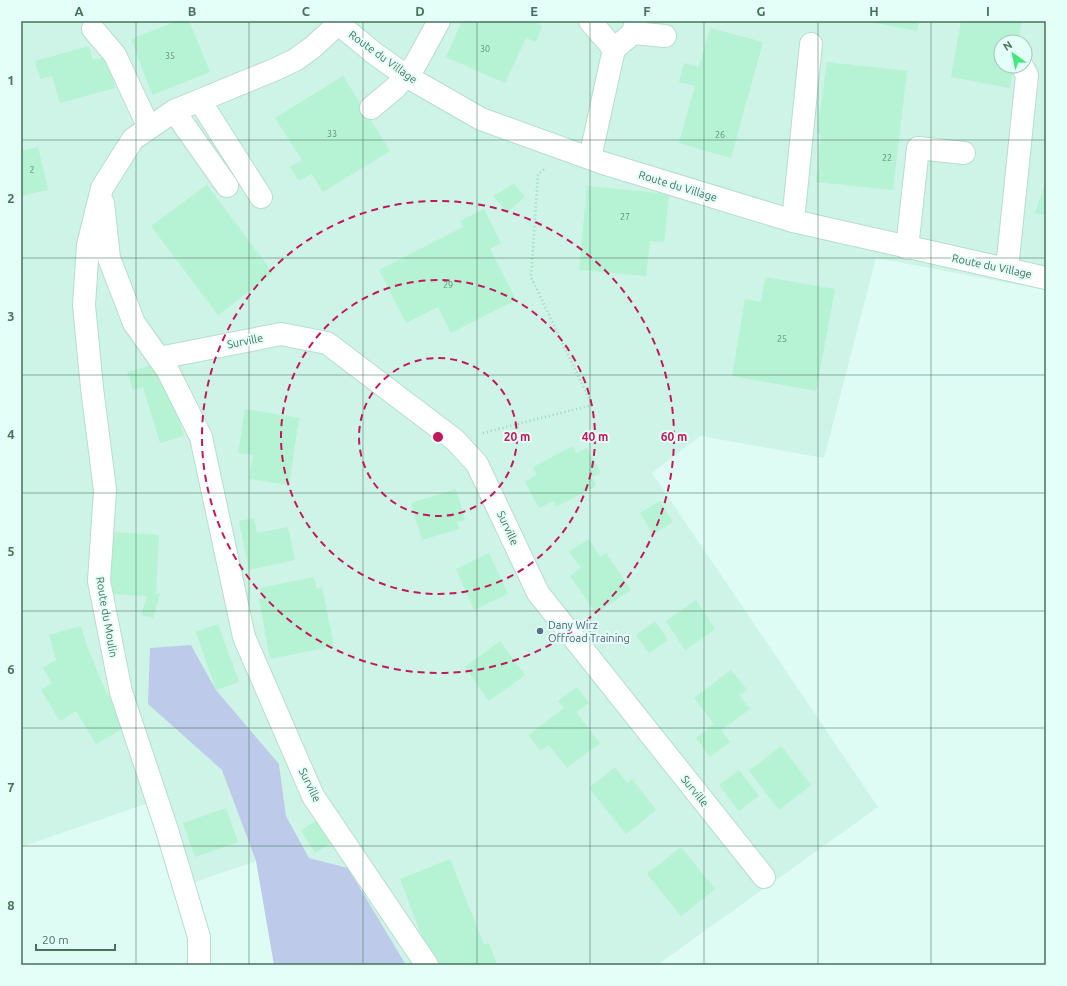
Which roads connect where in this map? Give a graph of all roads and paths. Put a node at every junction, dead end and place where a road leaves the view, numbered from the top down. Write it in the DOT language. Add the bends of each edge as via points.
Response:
graph roads {
  1 [pos="439,21"];
  2 [pos="590,21"];
  3 [pos="336,23"];
  4 [pos="635,27"];
  5 [pos="93,29"];
  6 [pos="666,36"];
  7 [pos="811,44"];
  8 [pos="614,49"];
  9 [pos="1026,74"];
  10 [pos="406,76"];
  11 [pos="200,101"];
  12 [pos="371,108"];
  13 [pos="174,111"];
  14 [pos="149,128"];
  15 [pos="964,153"];
  16 [pos="590,158"];
  17 [pos="549,166"];
  18 [pos="227,186"];
  19 [pos="102,188"];
  20 [pos="260,197"];
  21 [pos="794,221"];
  22 [pos="907,248"];
  23 [pos="1007,269"];
  24 [pos="1046,278"];
  25 [pos="159,358"];
  26 [pos="455,440"];
  27 [pos="764,878"];
  28 [pos="199,965"];
  29 [pos="427,965"];
  1 -- 10 [label="street" via="420,57"];
  2 -- 8 [label="street"];
  3 -- 10 [label="street, Route du Village"];
  3 -- 11 [label="street, Route du Village" via="313,47 295,60"];
  4 -- 6 [label="street"];
  4 -- 8 [label="street"];
  5 -- 14 [label="street" via="115,55"];
  7 -- 21 [label="street"];
  8 -- 16 [label="street"];
  9 -- 23 [label="street"];
  10 -- 12 [label="street"];
  10 -- 16 [label="street, Route du Village" via="481,119"];
  11 -- 13 [label="street, Route du Village"];
  11 -- 20 [label="street"];
  13 -- 14 [label="street, Route du Village"];
  13 -- 18 [label="street"];
  14 -- 19 [label="street, Route du Village" via="133,139"];
  15 -- 22 [label="street" via="918,148"];
  16 -- 21 [label="street, Route du Village"];
  17 -- 26 [label="path" via="538,174 531,277 592,405"];
  19 -- 25 [label="street, Surville" via="110,258 134,323"];
  19 -- 28 [label="street, Route du Moulin" via="88,245 84,305 105,490 99,581 120,692 167,830 198,937"];
  21 -- 22 [label="street, Route du Village"];
  22 -- 23 [label="street, Route du Village"];
  23 -- 24 [label="street, Route du Village"];
  25 -- 26 [label="street, Surville" via="281,334 327,343"];
  25 -- 29 [label="street, Surville" via="201,437 244,637 313,796"];
  26 -- 27 [label="street, Surville" via="477,464 538,593"];
}
